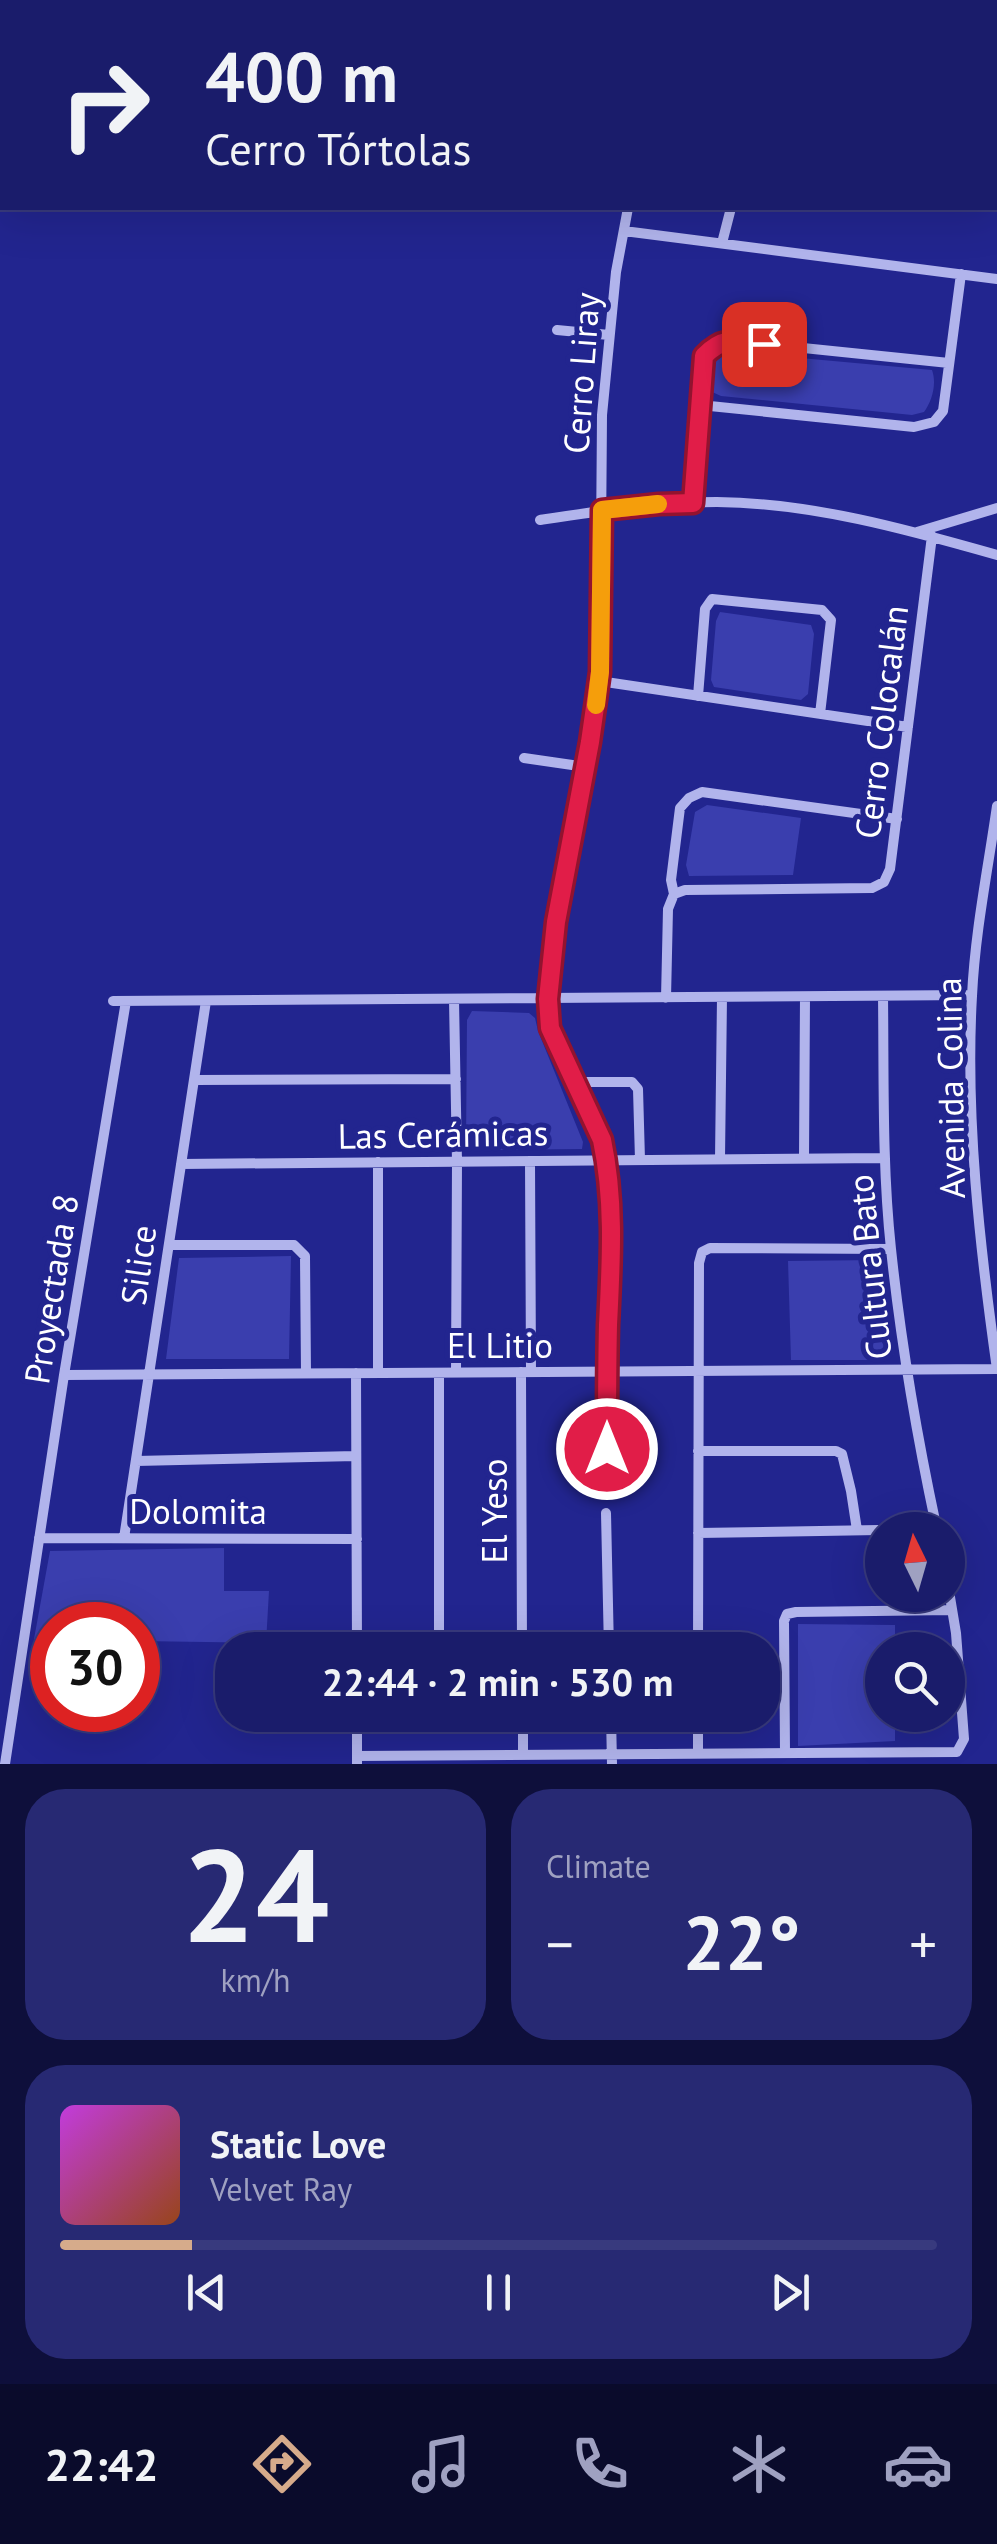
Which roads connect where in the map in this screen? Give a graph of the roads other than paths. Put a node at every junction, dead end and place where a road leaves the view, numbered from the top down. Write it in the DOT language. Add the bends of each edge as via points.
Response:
graph roads {
  1 [pos="628,210"];
  2 [pos="730,210"];
  3 [pos="624,230"];
  4 [pos="722,243"];
  5 [pos="960,274"];
  6 [pos="997,278"];
  7 [pos="557,330"];
  8 [pos="609,334"];
  9 [pos="950,363"];
  10 [pos="700,405"];
  11 [pos="693,503"];
  12 [pos="997,508"];
  13 [pos="602,510"];
  14 [pos="540,520"];
  15 [pos="917,532"];
  16 [pos="932,536"];
  17 [pos="997,554"];
  18 [pos="599,681"];
  19 [pos="698,696"];
  20 [pos="820,714"];
  21 [pos="908,727"];
  22 [pos="524,758"];
  23 [pos="586,768"];
  24 [pos="997,806"];
  25 [pos="896,819"];
  26 [pos="674,894"];
  27 [pos="972,995"];
  28 [pos="883,996"];
  29 [pos="805,997"];
  30 [pos="666,998"];
  31 [pos="722,998"];
  32 [pos="548,999"];
  33 [pos="454,1000"];
  34 [pos="206,1001"];
  35 [pos="114,1002"];
  36 [pos="126,1002"];
  37 [pos="456,1079"];
  38 [pos="194,1080"];
  39 [pos="575,1082"];
  40 [pos="804,1158"];
  41 [pos="885,1158"];
  42 [pos="720,1159"];
  43 [pos="606,1160"];
  44 [pos="640,1160"];
  45 [pos="530,1161"];
  46 [pos="378,1162"];
  47 [pos="457,1162"];
  48 [pos="181,1164"];
  49 [pos="169,1245"];
  50 [pos="891,1249"];
  51 [pos="997,1369"];
  52 [pos="907,1370"];
  53 [pos="698,1371"];
  54 [pos="526,1372"];
  55 [pos="606,1372"];
  56 [pos="306,1373"];
  57 [pos="356,1373"];
  58 [pos="378,1373"];
  59 [pos="438,1373"];
  60 [pos="456,1373"];
  61 [pos="64,1374"];
  62 [pos="150,1374"];
  63 [pos="698,1451"];
  64 [pos="356,1456"];
  65 [pos="136,1461"];
  66 [pos="607,1487"];
  67 [pos="934,1512"];
  68 [pos="606,1513"];
  69 [pos="857,1530"];
  70 [pos="865,1530"];
  71 [pos="698,1532"];
  72 [pos="39,1538"];
  73 [pos="124,1538"];
  74 [pos="356,1538"];
  75 [pos="865,1611"];
  76 [pos="952,1612"];
  77 [pos="356,1632"];
  78 [pos="439,1632"];
  79 [pos="522,1632"];
  80 [pos="609,1632"];
  81 [pos="698,1632"];
  82 [pos="356,1732"];
  83 [pos="522,1732"];
  84 [pos="611,1732"];
  85 [pos="698,1732"];
  86 [pos="786,1753"];
  87 [pos="698,1754"];
  88 [pos="523,1755"];
  89 [pos="612,1759"];
  90 [pos="356,1760"];
  91 [pos="5,1764"];
  1 -- 3 [label="street, Cerro Liray"];
  2 -- 4 [label="street"];
  3 -- 4 [label="street"];
  3 -- 8 [label="street, Cerro Liray"];
  4 -- 5 [label="street"];
  5 -- 6 [label="street"];
  5 -- 9 [label="street"];
  7 -- 8 [label="street"];
  8 -- 13 [label="street, Cerro Liray"];
  9 -- 10 [label="street" via="944,411 914,427"];
  9 -- 10 [label="street" via="726,340 704,356"];
  10 -- 11 [label="street"];
  11 -- 13 [label="street"];
  11 -- 15 [label="street" via="798,508"];
  12 -- 15 [label="street"];
  13 -- 14 [label="street"];
  13 -- 18 [label="street, Cerro Liray"];
  15 -- 16 [label="street"];
  16 -- 17 [label="street"];
  16 -- 21 [label="street, Cerro Colocalán"];
  18 -- 19 [label="street"];
  18 -- 23 [label="street, Cerro Liray"];
  19 -- 20 [label="street"];
  19 -- 20 [label="street" via="704,608 712,599 822,610 830,620"];
  20 -- 21 [label="street"];
  21 -- 25 [label="street, Cerro Colocalán"];
  22 -- 23 [label="street"];
  23 -- 32 [label="street, Cerro Liray"];
  24 -- 27 [label="street, Avenida Colina"];
  25 -- 26 [label="street, Cerro Colocalán" via="890,869 872,888"];
  25 -- 26 [label="street" via="702,792 680,808"];
  26 -- 30 [label="street"];
  27 -- 28 [label="street"];
  27 -- 51 [label="street, Avenida Colina" via="975,1161"];
  28 -- 29 [label="street"];
  28 -- 41 [label="street, Cultura Bato"];
  29 -- 31 [label="street"];
  29 -- 40 [label="street"];
  30 -- 31 [label="street"];
  30 -- 32 [label="street"];
  31 -- 42 [label="street"];
  32 -- 33 [label="street"];
  32 -- 39 [label="street, Cerro Liray" via="550,1028"];
  33 -- 34 [label="street"];
  33 -- 37 [label="street"];
  34 -- 36 [label="street"];
  34 -- 38 [label="street, Silice"];
  35 -- 36 [label="street"];
  36 -- 61 [label="street, Proyectada 8"];
  37 -- 38 [label="street"];
  37 -- 47 [label="street"];
  38 -- 48 [label="street, Silice"];
  39 -- 43 [label="street, Cerro Liray"];
  39 -- 44 [label="street" via="632,1082 638,1089"];
  40 -- 41 [label="street, Las Cerámicas"];
  40 -- 42 [label="street, Las Cerámicas"];
  41 -- 50 [label="street, Cultura Bato"];
  42 -- 44 [label="street, Las Cerámicas"];
  43 -- 44 [label="street, Las Cerámicas"];
  43 -- 45 [label="street, Las Cerámicas"];
  43 -- 55 [label="street, Cerro Liray" via="612,1226"];
  45 -- 47 [label="street, Las Cerámicas"];
  45 -- 54 [label="street, El Yeso"];
  46 -- 47 [label="street, Las Cerámicas"];
  46 -- 48 [label="street, Las Cerámicas"];
  46 -- 58 [label="street"];
  47 -- 60 [label="street"];
  48 -- 49 [label="street, Silice"];
  49 -- 56 [label="street" via="294,1245 305,1256"];
  49 -- 62 [label="street, Silice"];
  50 -- 52 [label="street, Cultura Bato"];
  50 -- 53 [label="street" via="702,1252"];
  51 -- 52 [label="street, El Litio"];
  52 -- 53 [label="street, El Litio"];
  52 -- 67 [label="street, Cultura Bato"];
  53 -- 55 [label="street, El Litio"];
  53 -- 63 [label="street"];
  54 -- 55 [label="street, El Litio"];
  54 -- 60 [label="street, El Litio"];
  54 -- 79 [label="street, El Yeso"];
  55 -- 66 [label="street, Cerro Liray"];
  56 -- 57 [label="street, El Litio"];
  56 -- 62 [label="street, El Litio"];
  57 -- 58 [label="street, El Litio"];
  57 -- 64 [label="street"];
  58 -- 59 [label="street, El Litio"];
  59 -- 60 [label="street, El Litio"];
  59 -- 78 [label="street"];
  61 -- 62 [label="street, El Litio"];
  61 -- 72 [label="street, Proyectada 8"];
  62 -- 65 [label="street, Silice"];
  63 -- 69 [label="street" via="836,1451 842,1454"];
  63 -- 71 [label="street"];
  64 -- 65 [label="street"];
  64 -- 74 [label="street"];
  65 -- 73 [label="street, Silice"];
  68 -- 80 [label="street"];
  69 -- 70 [label="street"];
  69 -- 71 [label="street"];
  71 -- 81 [label="street"];
  72 -- 73 [label="street, Dolomita"];
  72 -- 91 [label="street, Proyectada 8"];
  73 -- 74 [label="street, Dolomita"];
  74 -- 77 [label="street"];
  75 -- 86 [label="street" via="787,1614"];
  76 -- 86 [label="street" via="964,1739 958,1752"];
  82 -- 90 [label="street"];
  83 -- 88 [label="street"];
  84 -- 89 [label="street"];
  85 -- 87 [label="street"];
  86 -- 87 [label="street"];
  87 -- 89 [label="street"];
  88 -- 89 [label="street"];
  88 -- 90 [label="street"];
}
